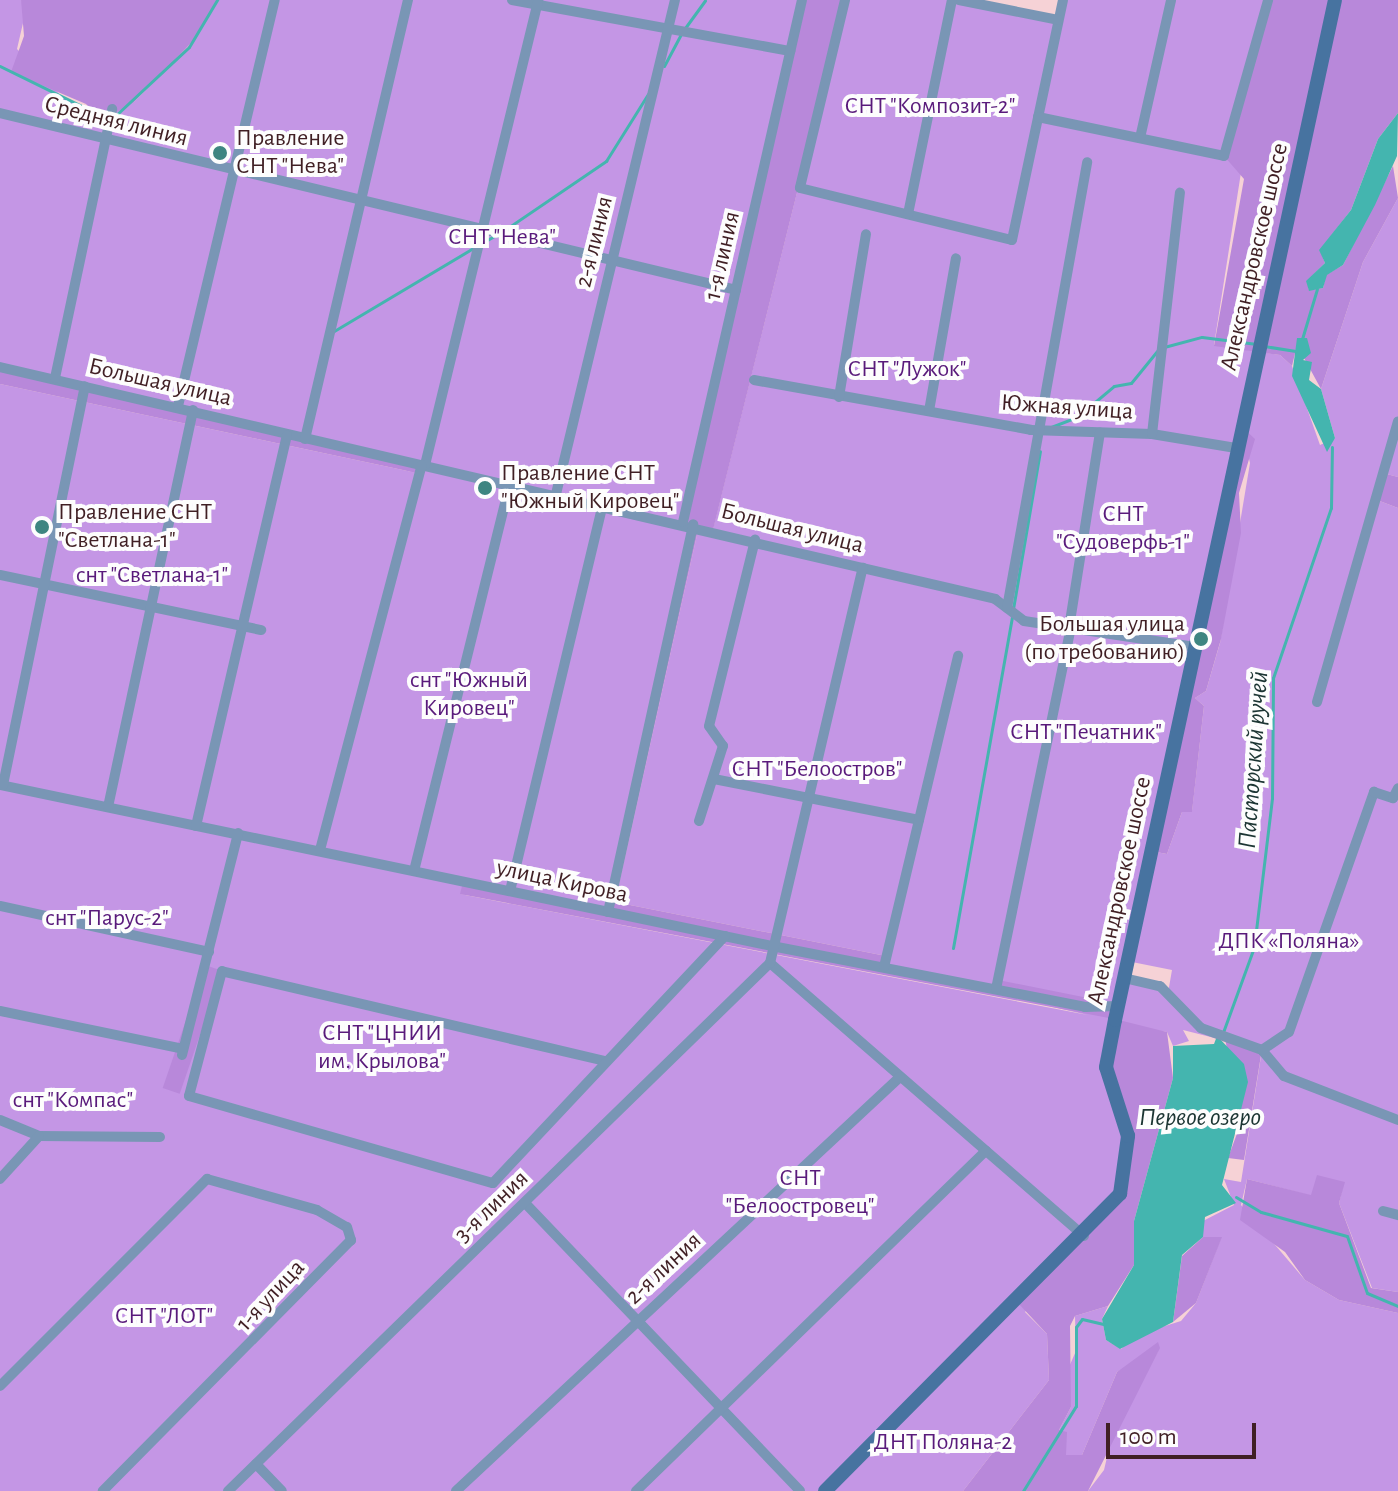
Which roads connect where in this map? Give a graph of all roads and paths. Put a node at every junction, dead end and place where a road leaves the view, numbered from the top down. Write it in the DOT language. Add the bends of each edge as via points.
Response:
graph roads {
  1 [pos="275,0"];
  2 [pos="408,0"];
  3 [pos="512,0"];
  4 [pos="675,0"];
  5 [pos="802,0"];
  6 [pos="845,0"];
  7 [pos="952,0"];
  8 [pos="961,0"];
  9 [pos="1063,0"];
  10 [pos="1171,0"];
  11 [pos="1268,0"];
  12 [pos="1335,0"];
  13 [pos="538,2"];
  14 [pos="1058,20"];
  15 [pos="673,27"];
  16 [pos="790,51"];
  17 [pos="0,113"];
  18 [pos="110,115"];
  19 [pos="1038,117"];
  20 [pos="1140,138"];
  21 [pos="104,142"];
  22 [pos="1087,162"];
  23 [pos="233,172"];
  24 [pos="1180,193"];
  25 [pos="360,200"];
  26 [pos="908,214"];
  27 [pos="484,231"];
  28 [pos="866,234"];
  29 [pos="956,258"];
  30 [pos="610,262"];
  31 [pos="736,290"];
  32 [pos="0,367"];
  33 [pos="55,378"];
  34 [pos="754,380"];
  35 [pos="85,386"];
  36 [pos="839,397"];
  37 [pos="178,406"];
  38 [pos="193,410"];
  39 [pos="929,411"];
  40 [pos="1398,421"];
  41 [pos="1036,428"];
  42 [pos="1100,432"];
  43 [pos="1152,434"];
  44 [pos="287,435"];
  45 [pos="305,439"];
  46 [pos="1236,448"];
  47 [pos="424,465"];
  48 [pos="1384,472"];
  49 [pos="1398,476"];
  50 [pos="510,484"];
  51 [pos="556,494"];
  52 [pos="603,504"];
  53 [pos="688,523"];
  54 [pos="755,540"];
  55 [pos="863,568"];
  56 [pos="0,575"];
  57 [pos="45,585"];
  58 [pos="1007,606"];
  59 [pos="148,608"];
  60 [pos="243,627"];
  61 [pos="1070,628"];
  62 [pos="261,630"];
  63 [pos="1195,647"];
  64 [pos="958,656"];
  65 [pos="1317,702"];
  66 [pos="714,779"];
  67 [pos="2,785"];
  68 [pos="1396,795"];
  69 [pos="811,798"];
  70 [pos="108,807"];
  71 [pos="919,820"];
  72 [pos="699,821"];
  73 [pos="196,826"];
  74 [pos="238,833"];
  75 [pos="320,850"];
  76 [pos="414,871"];
  77 [pos="510,891"];
  78 [pos="0,906"];
  79 [pos="608,912"];
  80 [pos="725,936"];
  81 [pos="777,947"];
  82 [pos="209,952"];
  83 [pos="770,963"];
  84 [pos="884,967"];
  85 [pos="1124,978"];
  86 [pos="996,989"];
  87 [pos="1117,1006"];
  88 [pos="0,1011"];
  89 [pos="1262,1050"];
  90 [pos="605,1061"];
  91 [pos="900,1077"];
  92 [pos="0,1120"];
  93 [pos="1398,1120"];
  94 [pos="39,1136"];
  95 [pos="160,1137"];
  96 [pos="986,1151"];
  97 [pos="0,1179"];
  98 [pos="525,1203"];
  99 [pos="1383,1211"];
  100 [pos="1398,1215"];
  101 [pos="1084,1236"];
  102 [pos="639,1319"];
  103 [pos="0,1386"];
  104 [pos="722,1408"];
  105 [pos="256,1464"];
  106 [pos="103,1491"];
  107 [pos="228,1491"];
  108 [pos="282,1491"];
  109 [pos="456,1491"];
  110 [pos="636,1491"];
  111 [pos="800,1491"];
  112 [pos="825,1491"];
  1 -- 23 [label="street"];
  2 -- 25 [label="street"];
  3 -- 13 [label="street"];
  4 -- 15 [label="street, 2-я линия"];
  5 -- 16 [label="street, 1-я линия"];
  6 -- 26 [label="street" via="800,188"];
  7 -- 26 [label="street"];
  8 -- 14 [label="street"];
  9 -- 14 [label="street"];
  10 -- 20 [label="street"];
  11 -- 20 [label="street" via="1224,156"];
  12 -- 46 [label="street, Александровское шоссе"];
  13 -- 15 [label="street"];
  13 -- 27 [label="street"];
  14 -- 19 [label="street"];
  15 -- 16 [label="street"];
  15 -- 30 [label="street, 2-я линия"];
  16 -- 31 [label="street, 1-я линия"];
  17 -- 21 [label="street, Средняя линия"];
  18 -- 21 [label="street"];
  19 -- 20 [label="street"];
  19 -- 26 [label="street" via="1012,240"];
  21 -- 23 [label="street, Средняя линия"];
  21 -- 33 [label="street"];
  22 -- 41 [label="street"];
  23 -- 25 [label="street, Средняя линия"];
  23 -- 37 [label="street"];
  24 -- 43 [label="street"];
  25 -- 27 [label="street, Средняя линия"];
  25 -- 45 [label="street"];
  27 -- 30 [label="street, Средняя линия"];
  27 -- 47 [label="street"];
  28 -- 36 [label="street"];
  29 -- 39 [label="street"];
  30 -- 31 [label="street, Средняя линия"];
  30 -- 51 [label="street, 2-я линия"];
  31 -- 53 [label="street, 1-я линия"];
  32 -- 33 [label="street, Большая улица"];
  33 -- 35 [label="street, Большая улица"];
  34 -- 36 [label="street, Южная улица"];
  35 -- 37 [label="street, Большая улица"];
  35 -- 57 [label="street"];
  36 -- 39 [label="street, Южная улица"];
  37 -- 38 [label="street, Большая улица"];
  38 -- 44 [label="street, Большая улица"];
  38 -- 59 [label="street"];
  39 -- 41 [label="street, Южная улица"];
  40 -- 48 [label="street"];
  41 -- 42 [label="street, Южная улица"];
  41 -- 58 [label="street"];
  42 -- 43 [label="street, Южная улица"];
  42 -- 61 [label="street"];
  43 -- 46 [label="street, Южная улица"];
  44 -- 45 [label="street, Большая улица"];
  44 -- 60 [label="street"];
  45 -- 47 [label="street, Большая улица"];
  46 -- 63 [label="street, Александровское шоссе"];
  47 -- 50 [label="street, Большая улица"];
  47 -- 75 [label="street"];
  48 -- 49 [label="street"];
  48 -- 65 [label="street"];
  50 -- 51 [label="street, Большая улица"];
  50 -- 76 [label="street"];
  51 -- 52 [label="street, Большая улица"];
  52 -- 53 [label="street, Большая улица"];
  52 -- 77 [label="street"];
  53 -- 54 [label="street, Большая улица"];
  53 -- 79 [label="street, 1-я линия"];
  54 -- 55 [label="street, Большая улица"];
  54 -- 66 [label="street" via="709,726 723,746"];
  55 -- 58 [label="street, Большая улица"];
  55 -- 69 [label="street, 3-я линия"];
  56 -- 57 [label="street"];
  57 -- 59 [label="street"];
  57 -- 67 [label="street"];
  58 -- 61 [label="street" via="1019,617"];
  59 -- 60 [label="street"];
  59 -- 70 [label="street"];
  60 -- 62 [label="street"];
  60 -- 73 [label="street"];
  61 -- 63 [label="street"];
  61 -- 86 [label="street"];
  63 -- 85 [label="street, Александровское шоссе"];
  64 -- 71 [label="street"];
  66 -- 69 [label="street"];
  66 -- 72 [label="street"];
  67 -- 70 [label="street, улица Кирова"];
  68 -- 89 [label="street" via="1374,792 1289,1032"];
  69 -- 71 [label="street"];
  69 -- 81 [label="street, 3-я линия"];
  70 -- 73 [label="street, улица Кирова"];
  71 -- 84 [label="street"];
  73 -- 74 [label="street, улица Кирова"];
  74 -- 75 [label="street, улица Кирова"];
  74 -- 82 [label="street"];
  75 -- 76 [label="street, улица Кирова"];
  76 -- 77 [label="street, улица Кирова"];
  77 -- 79 [label="street, улица Кирова"];
  78 -- 82 [label="street"];
  79 -- 80 [label="street, улица Кирова"];
  80 -- 81 [label="street, улица Кирова"];
  80 -- 90 [label="street"];
  81 -- 83 [label="street, 3-я линия"];
  81 -- 84 [label="street, улица Кирова"];
  82 -- 88 [label="street" via="182,1052"];
  83 -- 91 [label="street"];
  83 -- 98 [label="street, 3-я линия"];
  84 -- 86 [label="street, улица Кирова"];
  85 -- 87 [label="street, Александровское шоссе"];
  85 -- 89 [label="street" via="1160,986 1221,1038"];
  86 -- 87 [label="street, улица Кирова" via="1085,1007"];
  87 -- 101 [label="street, Александровское шоссе" via="1106,1067 1128,1136 1126,1169 1120,1194"];
  89 -- 93 [label="street" via="1284,1076"];
  90 -- 90 [label="street" via="493,1183 189,1096 222,971"];
  91 -- 96 [label="street"];
  91 -- 102 [label="street, 2-я линия"];
  92 -- 94 [label="street"];
  94 -- 95 [label="street"];
  94 -- 97 [label="street"];
  96 -- 101 [label="street"];
  96 -- 104 [label="street"];
  98 -- 102 [label="street"];
  98 -- 105 [label="street, 3-я линия"];
  99 -- 100 [label="street"];
  101 -- 112 [label="street, Александровское шоссе"];
  102 -- 104 [label="street"];
  102 -- 109 [label="street, 2-я линия"];
  103 -- 106 [label="street, 1-я улица" via="207,1179 317,1210 347,1227 351,1240"];
  104 -- 110 [label="street"];
  104 -- 111 [label="street"];
  105 -- 107 [label="street, 3-я линия"];
  105 -- 108 [label="street"];
}
